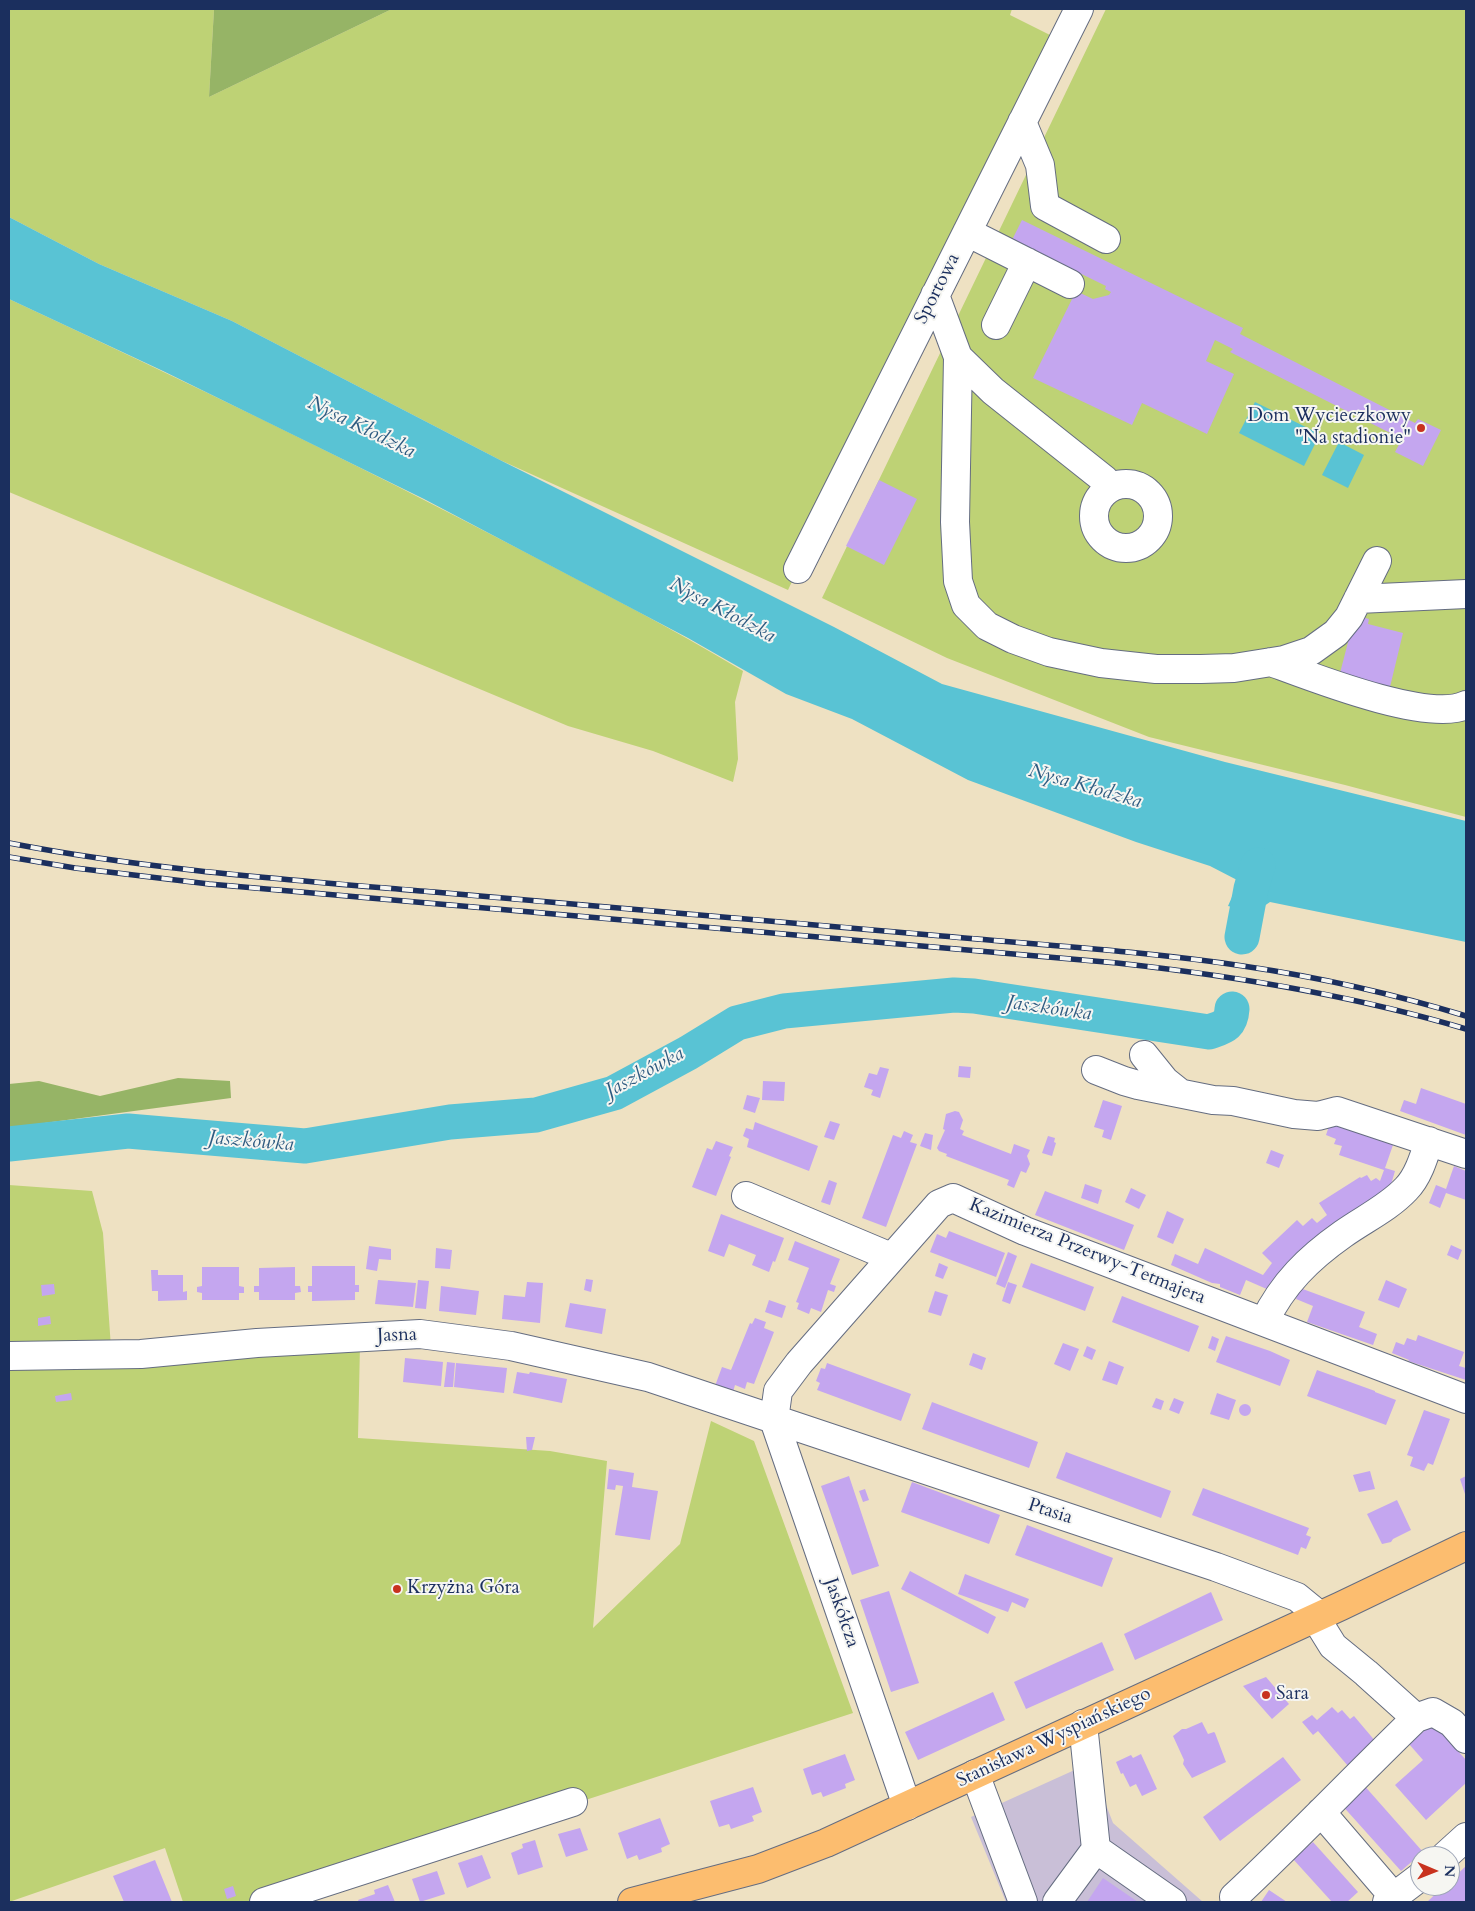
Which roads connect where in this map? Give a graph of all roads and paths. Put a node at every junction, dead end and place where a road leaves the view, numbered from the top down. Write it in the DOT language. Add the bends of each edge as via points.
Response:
graph roads {
  1 [pos="1079,9"];
  2 [pos="1022,122"];
  3 [pos="967,232"];
  4 [pos="1106,239"];
  5 [pos="1027,262"];
  6 [pos="1070,284"];
  7 [pos="935,295"];
  8 [pos="996,326"];
  9 [pos="958,357"];
  10 [pos="1108,489"];
  11 [pos="1377,561"];
  12 [pos="798,569"];
  13 [pos="1466,594"];
  14 [pos="1358,599"];
  15 [pos="1271,662"];
  16 [pos="1466,706"];
  17 [pos="1144,1055"];
  18 [pos="1096,1070"];
  19 [pos="1180,1093"];
  20 [pos="1430,1141"];
  21 [pos="1466,1154"];
  22 [pos="746,1196"];
  23 [pos="892,1257"];
  24 [pos="1264,1322"];
  25 [pos="9,1356"];
  26 [pos="1466,1398"];
  27 [pos="774,1420"];
  28 [pos="1466,1546"];
  29 [pos="1317,1616"];
  30 [pos="1416,1718"];
  31 [pos="1082,1724"];
  32 [pos="1466,1739"];
  33 [pos="975,1774"];
  34 [pos="573,1802"];
  35 [pos="908,1806"];
  36 [pos="1321,1812"];
  37 [pos="1466,1837"];
  38 [pos="1457,1846"];
  39 [pos="1096,1849"];
  40 [pos="1410,1886"];
  41 [pos="1234,1897"];
  42 [pos="1393,1900"];
  43 [pos="264,1902"];
  44 [pos="632,1902"];
  45 [pos="1023,1902"];
  46 [pos="1057,1902"];
  47 [pos="1172,1902"];
  1 -- 2 [label="street, Sportowa"];
  2 -- 3 [label="street, Sportowa"];
  2 -- 4 [label="street" via="1040,165 1045,206"];
  3 -- 5 [label="street"];
  3 -- 7 [label="street, Sportowa"];
  5 -- 6 [label="street"];
  5 -- 8 [label="street"];
  7 -- 9 [label="street"];
  7 -- 12 [label="street, Sportowa"];
  9 -- 10 [label="street" via="993,392 1105,480"];
  9 -- 15 [label="street" via="955,522 958,581 966,605 987,626 1048,652 1101,663 1156,669 1234,668"];
  11 -- 14 [label="street"];
  13 -- 14 [label="street"];
  14 -- 15 [label="street" via="1349,618 1336,633 1311,651"];
  15 -- 16 [label="street" via="1353,692 1415,707 1453,710"];
  17 -- 19 [label="street" via="1165,1081"];
  18 -- 19 [label="street" via="1124,1081"];
  19 -- 20 [label="street" via="1294,1114 1318,1116 1337,1111"];
  20 -- 21 [label="street"];
  20 -- 24 [label="street" via="1408,1188 1301,1267 1273,1304"];
  22 -- 23 [label="street"];
  23 -- 24 [label="street, Kazimierza Przerwy-Tetmajera" via="939,1204 954,1198 1025,1231"];
  23 -- 27 [label="street, Kazimierza Przerwy-Tetmajera" via="778,1391"];
  24 -- 26 [label="street, Kazimierza Przerwy-Tetmajera"];
  25 -- 27 [label="street, Jasna" via="141,1354 257,1343 420,1334 511,1346 648,1377"];
  27 -- 29 [label="street, Ptasia" via="1216,1567 1297,1597"];
  27 -- 35 [label="street, Jaskółcza"];
  28 -- 29 [label="main road, Stanisława Wyspiańskiego"];
  29 -- 30 [label="street" via="1332,1646"];
  29 -- 31 [label="main road, Stanisława Wyspiańskiego"];
  30 -- 32 [label="street" via="1433,1712 1452,1723"];
  30 -- 36 [label="street"];
  31 -- 33 [label="main road, Stanisława Wyspiańskiego"];
  31 -- 39 [label="street"];
  33 -- 35 [label="main road, Stanisława Wyspiańskiego"];
  33 -- 45 [label="street"];
  34 -- 43 [label="street"];
  35 -- 44 [label="main road, Stanisława Wyspiańskiego" via="826,1843 758,1868"];
  36 -- 41 [label="street"];
  36 -- 42 [label="street"];
  37 -- 38 [label="street"];
  39 -- 46 [label="street"];
  39 -- 47 [label="street"];
  40 -- 42 [label="street"];
}
